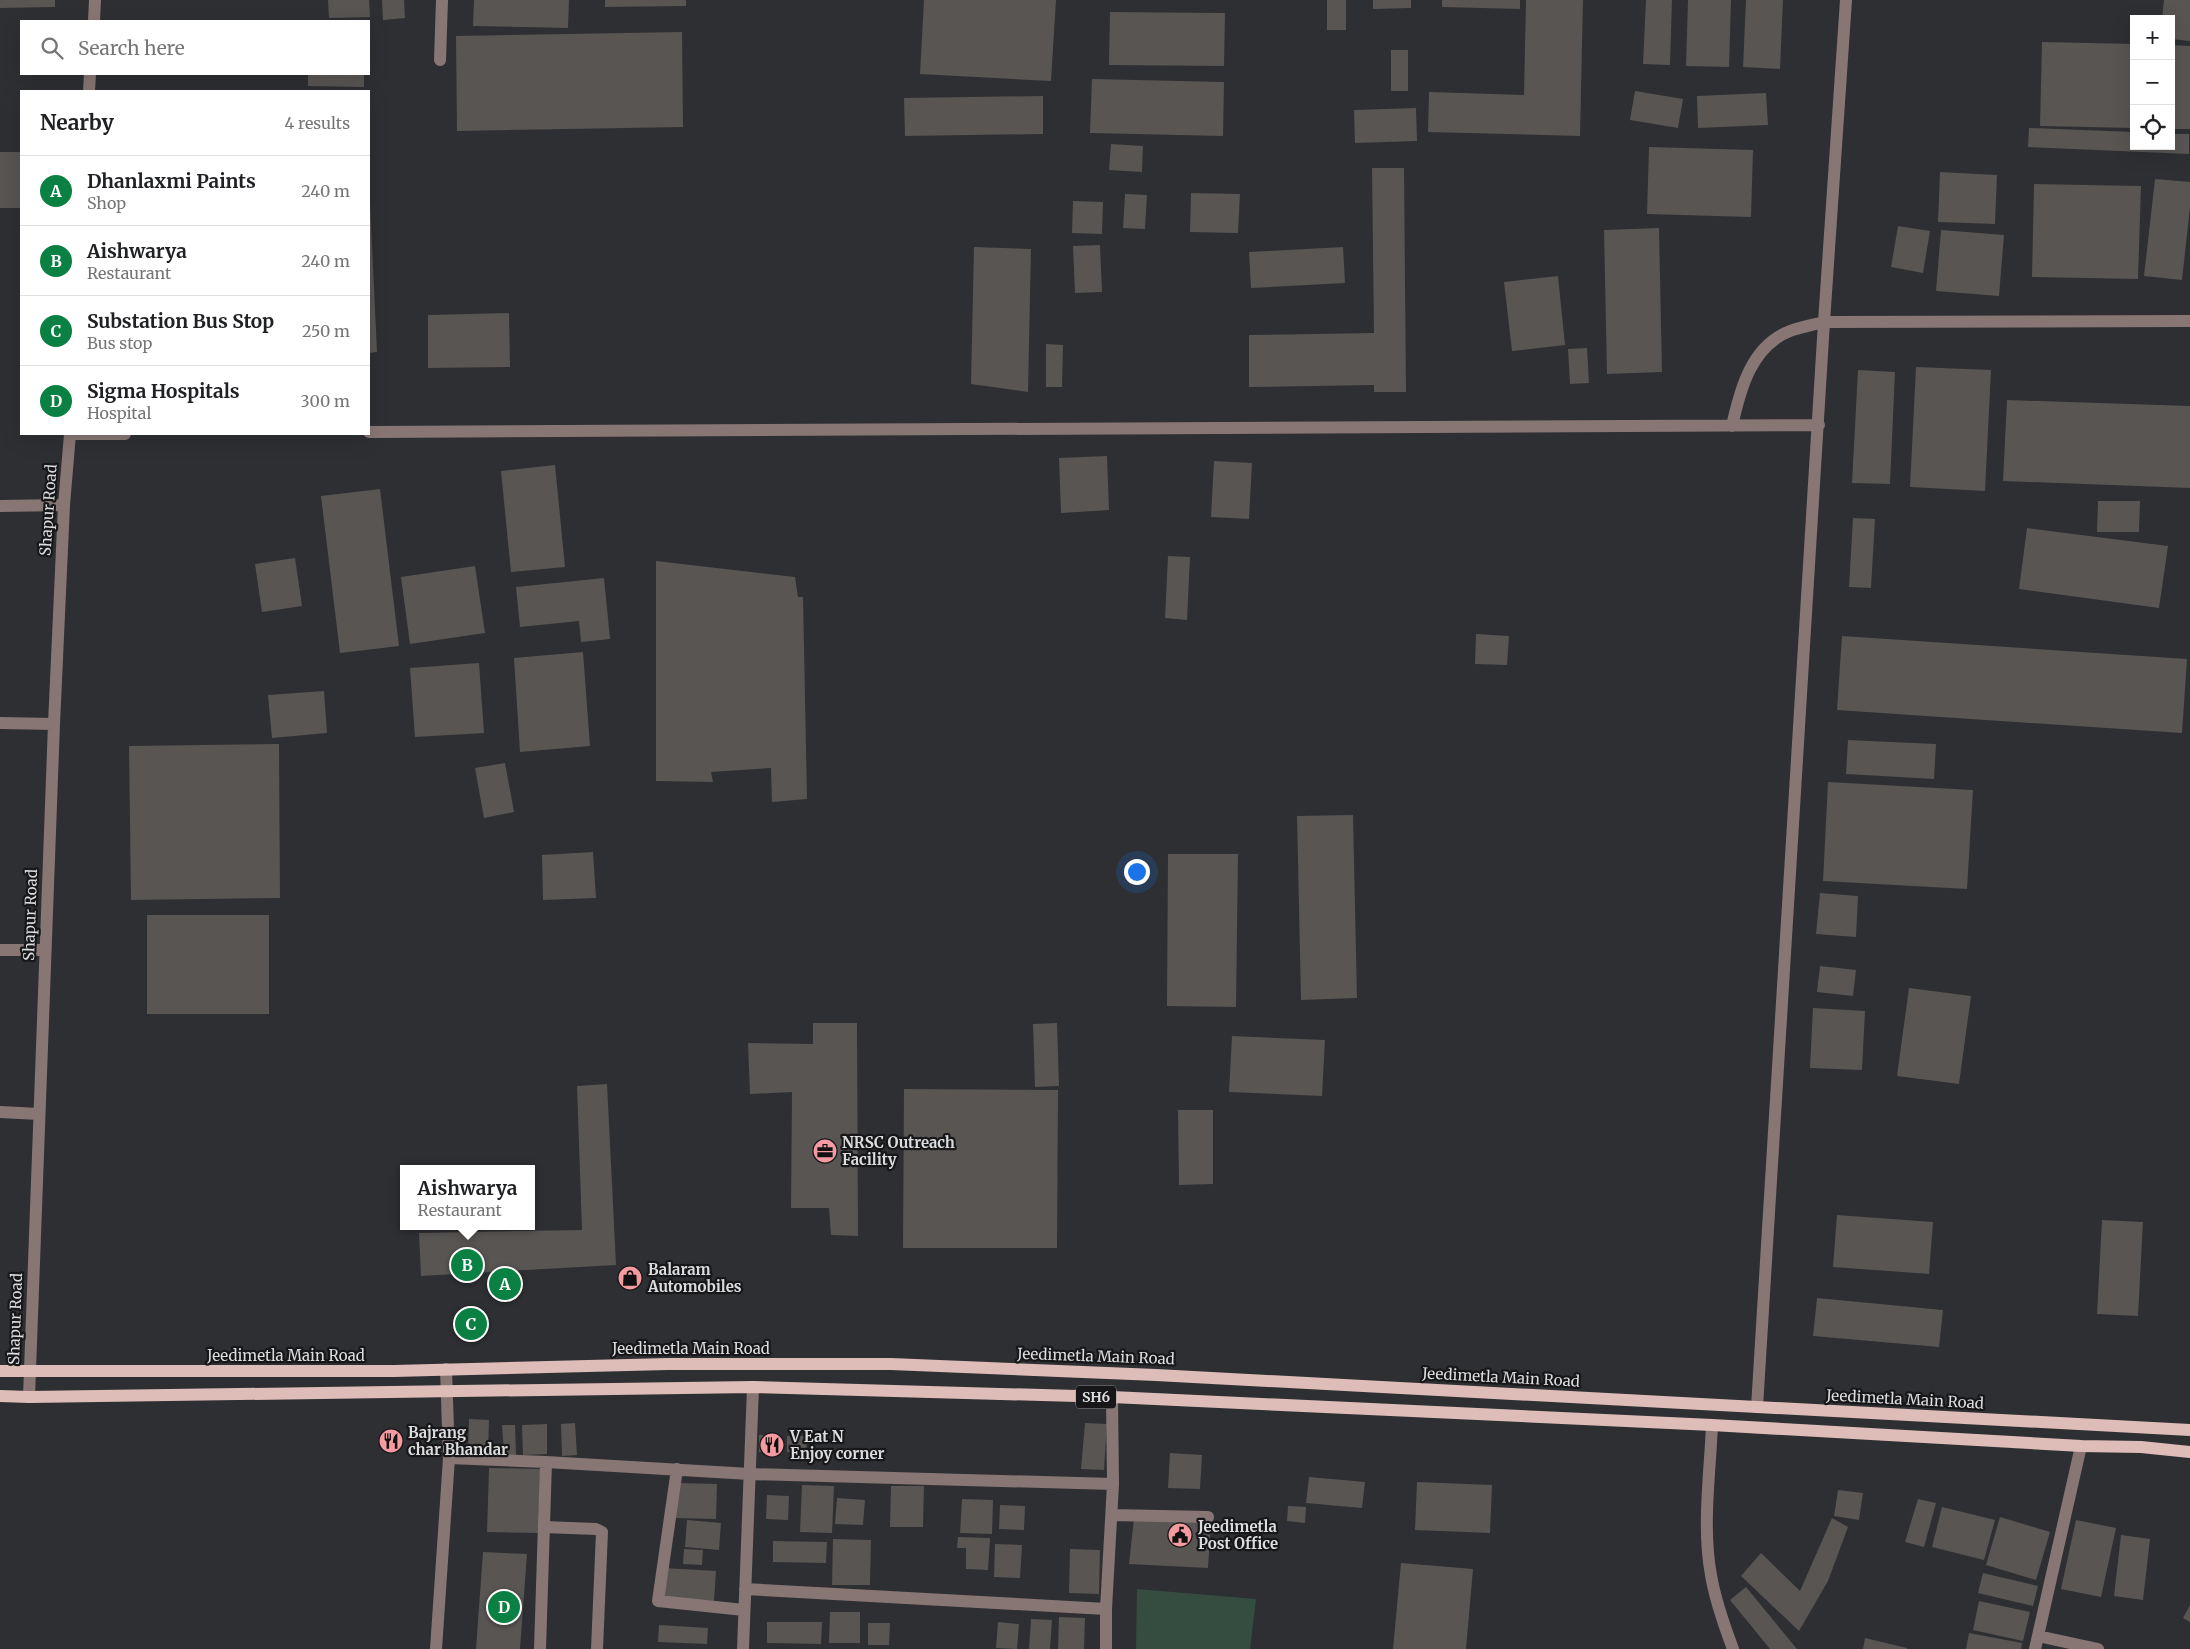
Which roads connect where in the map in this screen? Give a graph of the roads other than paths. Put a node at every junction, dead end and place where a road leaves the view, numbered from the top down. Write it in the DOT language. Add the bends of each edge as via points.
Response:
graph roads {
  1 [pos="95,0"];
  2 [pos="442,0"];
  3 [pos="1846,0"];
  4 [pos="94,20"];
  5 [pos="440,60"];
  6 [pos="90,75"];
  7 [pos="89,90"];
  8 [pos="2190,321"];
  9 [pos="1824,322"];
  10 [pos="1819,425"];
  11 [pos="1732,426"];
  12 [pos="370,432"];
  13 [pos="70,435"];
  14 [pos="64,505"];
  15 [pos="0,506"];
  16 [pos="0,723"];
  17 [pos="54,724"];
  18 [pos="0,950"];
  19 [pos="45,950"];
  20 [pos="0,1112"];
  21 [pos="39,1114"];
  22 [pos="446,1369"];
  23 [pos="0,1371"];
  24 [pos="29,1372"];
  25 [pos="753,1387"];
  26 [pos="447,1391"];
  27 [pos="0,1396"];
  28 [pos="29,1397"];
  29 [pos="1112,1397"];
  30 [pos="1757,1408"];
  31 [pos="1712,1425"];
  32 [pos="2190,1430"];
  33 [pos="2081,1446"];
  34 [pos="2190,1452"];
  35 [pos="448,1458"];
  36 [pos="546,1462"];
  37 [pos="676,1469"];
  38 [pos="750,1474"];
  39 [pos="1113,1484"];
  40 [pos="1112,1515"];
  41 [pos="1208,1517"];
  42 [pos="544,1527"];
  43 [pos="745,1589"];
  44 [pos="1106,1609"];
  45 [pos="744,1610"];
  46 [pos="2038,1636"];
  47 [pos="436,1649"];
  48 [pos="540,1649"];
  49 [pos="597,1649"];
  50 [pos="743,1649"];
  51 [pos="1106,1649"];
  52 [pos="1733,1649"];
  53 [pos="2035,1649"];
  54 [pos="2098,1649"];
  1 -- 4 [label="street"];
  2 -- 5 [label="street"];
  3 -- 9 [label="street"];
  6 -- 7 [label="street"];
  8 -- 9 [label="street"];
  9 -- 10 [label="street"];
  9 -- 11 [label="street" via="1789,331 1769,344 1741,386"];
  10 -- 11 [label="street"];
  10 -- 30 [label="street"];
  11 -- 12 [label="street"];
  13 -- 14 [label="street, Shapur Road"];
  14 -- 15 [label="street"];
  14 -- 17 [label="street, Shapur Road"];
  16 -- 17 [label="street"];
  17 -- 19 [label="street, Shapur Road"];
  18 -- 19 [label="street"];
  19 -- 21 [label="street, Shapur Road"];
  20 -- 21 [label="street"];
  21 -- 24 [label="street, Shapur Road"];
  22 -- 24 [label="main road, Jeedimetla Main Road / SH6"];
  22 -- 26 [label="street"];
  22 -- 30 [label="main road, Jeedimetla Main Road / SH6" via="668,1364 891,1364"];
  23 -- 24 [label="main road, Jeedimetla Main Road / SH6"];
  24 -- 28 [label="street, Shapur Road"];
  25 -- 26 [label="main road, SH6"];
  25 -- 29 [label="main road, SH6"];
  25 -- 38 [label="street"];
  26 -- 28 [label="main road, SH6"];
  26 -- 35 [label="street"];
  27 -- 28 [label="main road, SH6"];
  29 -- 31 [label="main road, SH6"];
  29 -- 39 [label="street"];
  30 -- 32 [label="main road, Jeedimetla Main Road / SH6"];
  31 -- 33 [label="main road, SH6"];
  31 -- 52 [label="street" via="1708,1527 1711,1574"];
  33 -- 34 [label="main road, SH6" via="2141,1446"];
  33 -- 46 [label="street"];
  35 -- 36 [label="street"];
  35 -- 47 [label="street"];
  36 -- 37 [label="street"];
  36 -- 42 [label="street"];
  37 -- 38 [label="street"];
  37 -- 45 [label="street" via="658,1601"];
  38 -- 39 [label="street"];
  38 -- 43 [label="street"];
  39 -- 40 [label="street"];
  40 -- 41 [label="street"];
  40 -- 44 [label="street"];
  42 -- 48 [label="street"];
  42 -- 49 [label="street" via="602,1532"];
  43 -- 44 [label="street"];
  43 -- 45 [label="street"];
  44 -- 51 [label="street"];
  45 -- 50 [label="street"];
  46 -- 53 [label="street"];
  46 -- 54 [label="street"];
}
